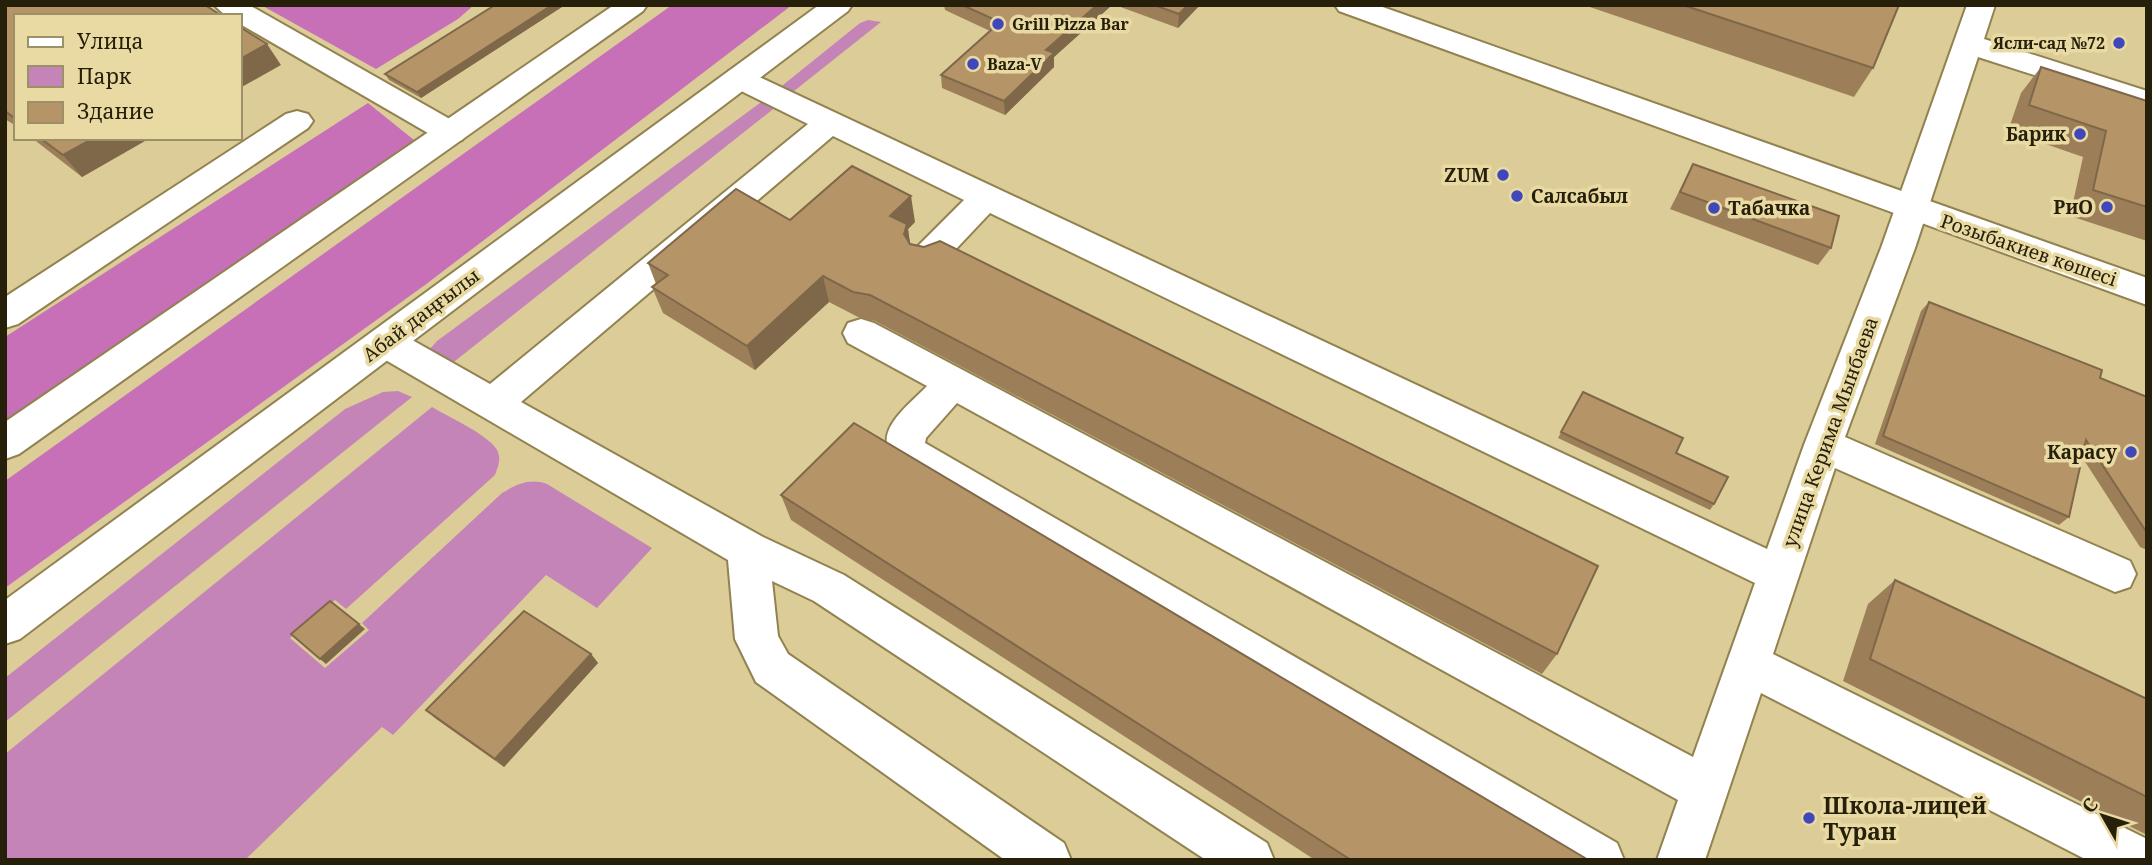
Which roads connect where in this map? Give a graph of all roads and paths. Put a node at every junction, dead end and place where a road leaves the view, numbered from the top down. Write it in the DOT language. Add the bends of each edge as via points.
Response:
graph roads {
  1 [pos="229,5"];
  2 [pos="633,5"];
  3 [pos="838,5"];
  4 [pos="1349,5"];
  5 [pos="1981,5"];
  6 [pos="1968,44"];
  7 [pos="740,78"];
  8 [pos="2147,101"];
  9 [pos="297,121"];
  10 [pos="830,122"];
  11 [pos="451,133"];
  12 [pos="986,197"];
  13 [pos="1910,209"];
  14 [pos="927,258"];
  15 [pos="2147,292"];
  16 [pos="5,316"];
  17 [pos="860,333"];
  18 [pos="385,342"];
  19 [pos="952,383"];
  20 [pos="494,403"];
  21 [pos="5,443"];
  22 [pos="1823,445"];
  23 [pos="748,550"];
  24 [pos="1779,574"];
  25 [pos="2115,574"];
  26 [pos="5,625"];
  27 [pos="1748,664"];
  28 [pos="1705,789"];
  29 [pos="1046,860"];
  30 [pos="1250,860"];
  31 [pos="1600,860"];
  32 [pos="1681,860"];
  33 [pos="2137,860"];
  1 -- 11 [label="main road"];
  2 -- 11 [label="main road"];
  3 -- 7 [label="main road, Абай даңғылы"];
  4 -- 13 [label="main road, Розыбакиев көшесі"];
  5 -- 6 [label="main road, улица Керима Мынбаева"];
  6 -- 8 [label="main road"];
  6 -- 13 [label="main road, улица Керима Мынбаева"];
  7 -- 10 [label="main road"];
  7 -- 18 [label="main road, Абай даңғылы"];
  9 -- 16 [label="main road"];
  10 -- 12 [label="main road"];
  10 -- 20 [label="main road"];
  11 -- 21 [label="main road"];
  12 -- 14 [label="main road"];
  12 -- 24 [label="main road"];
  13 -- 15 [label="main road, Розыбакиев көшесі"];
  13 -- 22 [label="main road, улица Керима Мынбаева"];
  17 -- 19 [label="main road"];
  18 -- 20 [label="main road"];
  18 -- 26 [label="main road, Абай даңғылы"];
  19 -- 28 [label="main road"];
  19 -- 31 [label="main road" via="907,433 910,453"];
  20 -- 23 [label="main road"];
  22 -- 24 [label="main road, улица Керима Мынбаева"];
  22 -- 25 [label="main road"];
  23 -- 29 [label="main road" via="757,639 772,668"];
  23 -- 30 [label="main road" via="829,588"];
  24 -- 27 [label="main road, улица Керима Мынбаева"];
  27 -- 28 [label="main road, улица Керима Мынбаева"];
  27 -- 33 [label="main road"];
  28 -- 32 [label="main road, улица Керима Мынбаева"];
}
